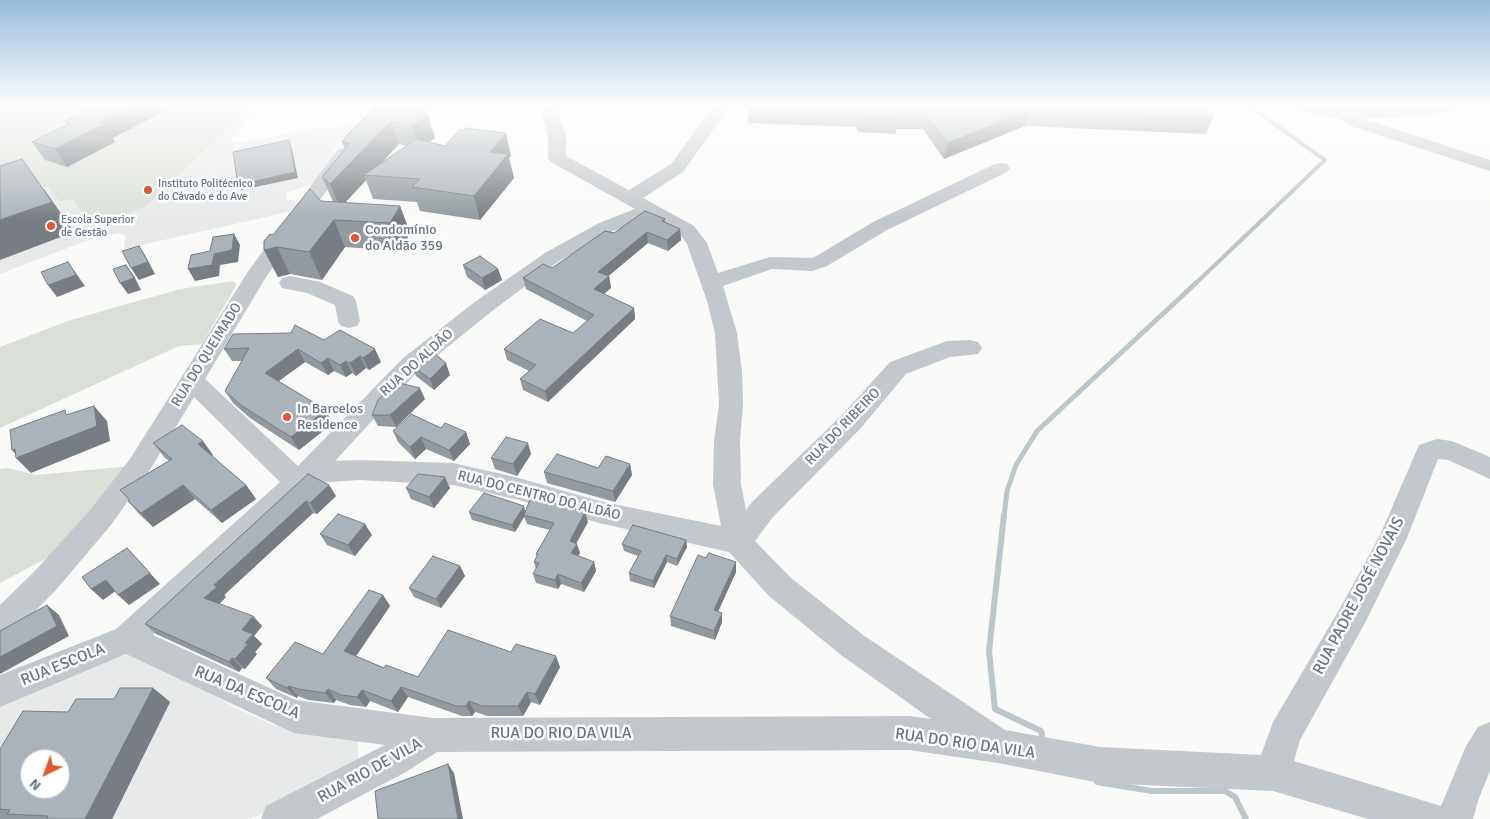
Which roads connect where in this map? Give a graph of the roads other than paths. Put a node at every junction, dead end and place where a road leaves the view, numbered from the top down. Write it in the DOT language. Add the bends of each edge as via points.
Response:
graph roads {
  1 [pos="353,144"];
  2 [pos="557,144"];
  3 [pos="694,144"];
  4 [pos="1425,144"];
  5 [pos="1490,166"];
  6 [pos="1001,168"];
  7 [pos="640,204"];
  8 [pos="256,276"];
  9 [pos="712,282"];
  10 [pos="349,320"];
  11 [pos="970,348"];
  12 [pos="190,381"];
  13 [pos="1490,469"];
  14 [pos="303,478"];
  15 [pos="738,542"];
  16 [pos="0,625"];
  17 [pos="127,639"];
  18 [pos="0,691"];
  19 [pos="433,735"];
  20 [pos="1490,740"];
  21 [pos="998,746"];
  22 [pos="1273,773"];
  23 [pos="279,819"];
  24 [pos="1429,819"];
  25 [pos="1455,819"];
  1 -- 8 [label="street, RUA DO QUEIMADO"];
  2 -- 7 [label="street" via="557,158"];
  3 -- 7 [label="street, RUA DO ALDÃO" via="677,168"];
  4 -- 5 [label="street"];
  6 -- 9 [label="street" via="880,226 820,262 812,265 770,263"];
  7 -- 9 [label="street" via="687,230 697,243"];
  7 -- 14 [label="street, RUA DO ALDÃO" via="572,245 484,306 396,378"];
  8 -- 10 [label="street" via="300,283 345,301"];
  8 -- 12 [label="street, RUA DO QUEIMADO"];
  9 -- 15 [label="street" via="726,333 730,371 727,484"];
  11 -- 15 [label="street, RUA DO RIBEIRO" via="947,349 898,368 851,422 763,509"];
  12 -- 14 [label="street"];
  12 -- 16 [label="street, RUA DO QUEIMADO" via="139,466 101,516 45,581"];
  13 -- 22 [label="street, RUA PADRE JOSÉ NOVAIS" via="1452,451 1437,449 1428,452 1393,538 1285,734"];
  14 -- 15 [label="street, RUA DO CENTRO DO ALDÃO" via="360,470 453,474 599,512"];
  14 -- 17 [label="street, RUA DO ALDÃO"];
  15 -- 21 [label="street" via="780,588 852,645"];
  17 -- 18 [label="street, RUA ESCOLA"];
  17 -- 19 [label="street, RUA DA ESCOLA" via="294,716"];
  19 -- 21 [label="street, RUA DO RIO DA VILA" via="908,733"];
  19 -- 23 [label="street, RUA RIO DE VILA" via="394,760"];
  20 -- 25 [label="street" via="1478,758"];
  21 -- 22 [label="street, RUA DO RIO DA VILA" via="1100,765"];
  22 -- 24 [label="street, RUA DO RIO DA VILA"];
}
